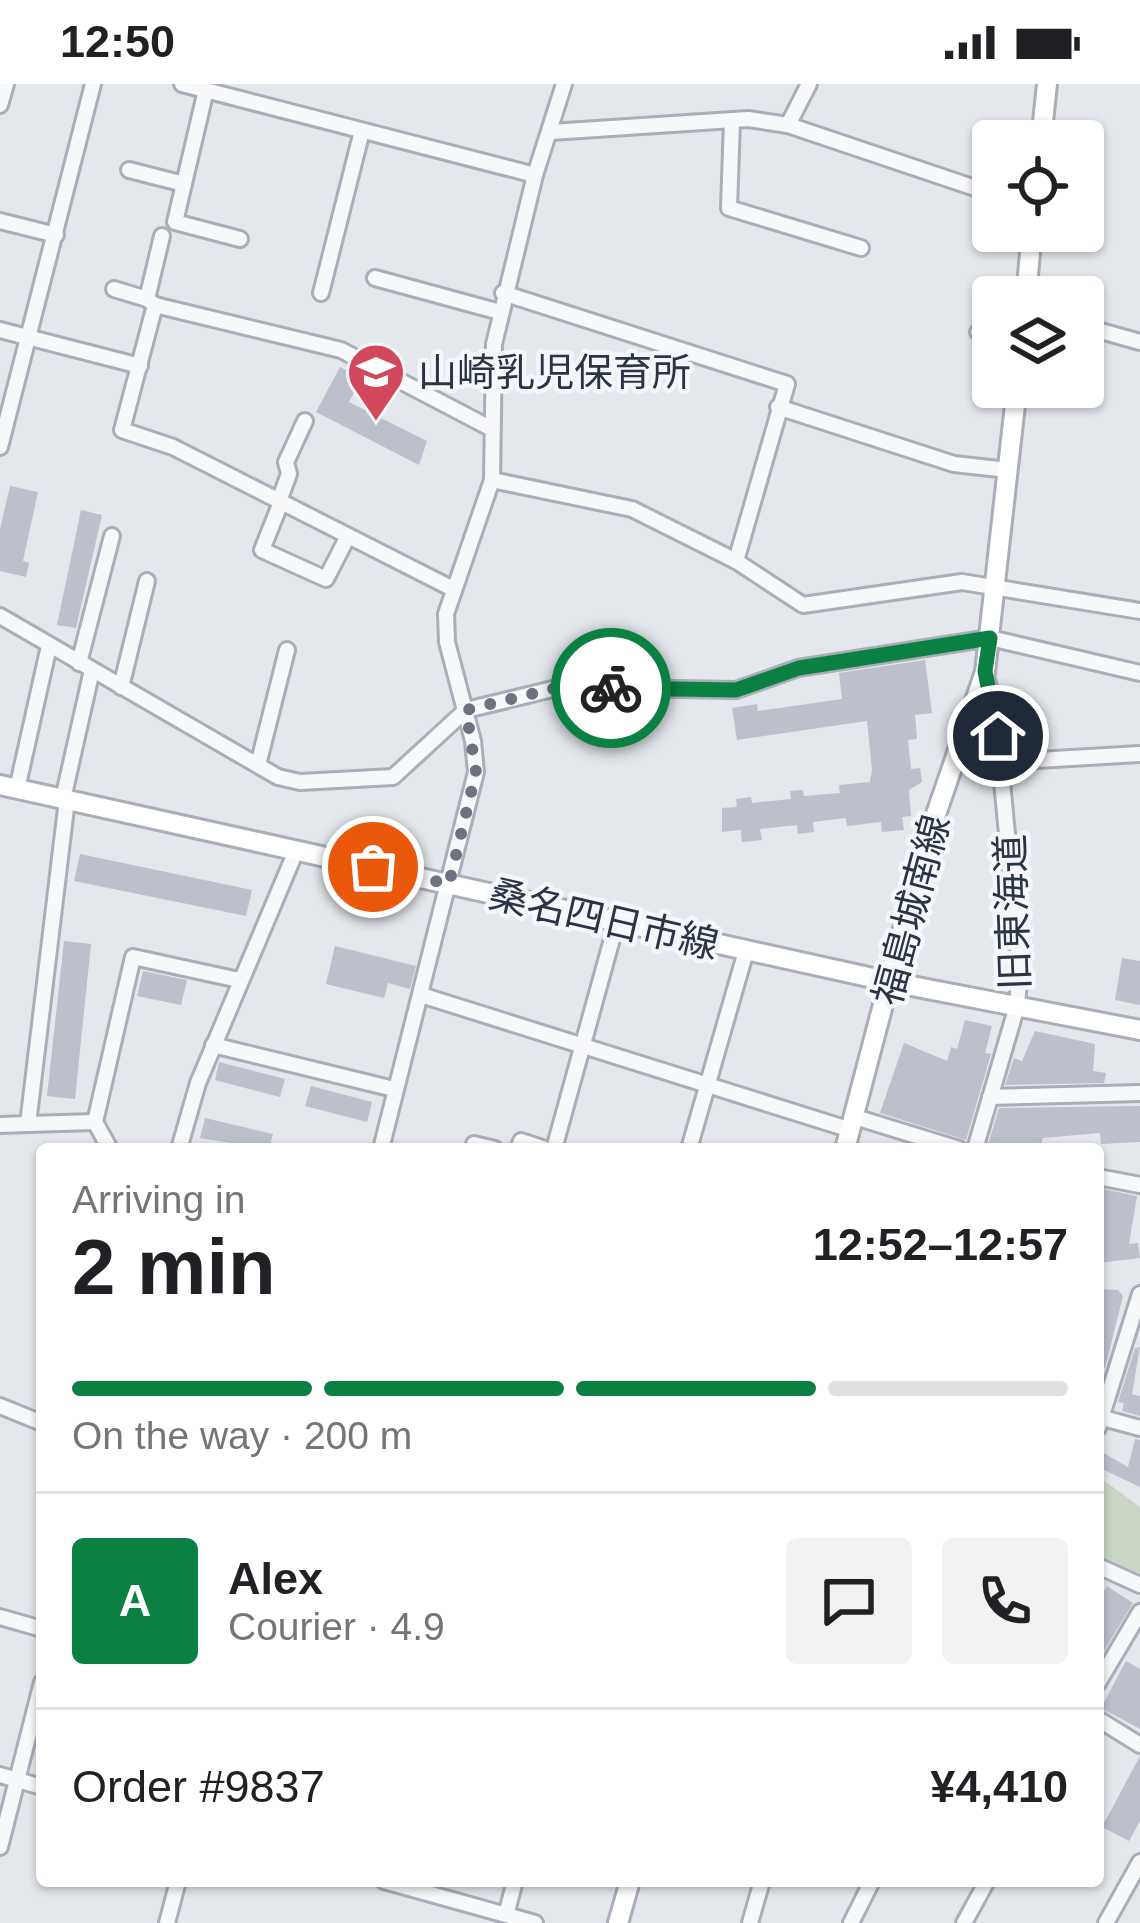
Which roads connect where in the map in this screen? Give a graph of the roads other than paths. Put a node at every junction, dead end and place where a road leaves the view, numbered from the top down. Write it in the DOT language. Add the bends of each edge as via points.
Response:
graph roads {
  1 [pos="6,84"];
  2 [pos="93,84"];
  3 [pos="182,84"];
  4 [pos="564,84"];
  5 [pos="809,84"];
  6 [pos="1047,84"];
  7 [pos="206,90"];
  8 [pos="0,105"];
  9 [pos="1043,120"];
  10 [pos="732,121"];
  11 [pos="788,124"];
  12 [pos="362,130"];
  13 [pos="551,132"];
  14 [pos="129,170"];
  15 [pos="535,175"];
  16 [pos="184,184"];
  17 [pos="972,187"];
  18 [pos="0,221"];
  19 [pos="56,235"];
  20 [pos="162,236"];
  21 [pos="240,238"];
  22 [pos="861,248"];
  23 [pos="375,278"];
  24 [pos="114,290"];
  25 [pos="321,293"];
  26 [pos="503,293"];
  27 [pos="151,302"];
  28 [pos="500,312"];
  29 [pos="0,330"];
  30 [pos="1104,332"];
  31 [pos="29,337"];
  32 [pos="1140,342"];
  33 [pos="140,366"];
  34 [pos="778,407"];
  35 [pos="1014,408"];
  36 [pos="305,421"];
  37 [pos="492,429"];
  38 [pos="0,447"];
  39 [pos="1008,470"];
  40 [pos="492,480"];
  41 [pos="280,501"];
  42 [pos="112,536"];
  43 [pos="348,536"];
  44 [pos="736,561"];
  45 [pos="147,581"];
  46 [pos="997,587"];
  47 [pos="453,589"];
  48 [pos="1140,611"];
  49 [pos="0,616"];
  50 [pos="990,638"];
  51 [pos="49,646"];
  52 [pos="287,650"];
  53 [pos="86,667"];
  54 [pos="985,671"];
  55 [pos="1140,673"];
  56 [pos="121,687"];
  57 [pos="466,710"];
  58 [pos="1140,754"];
  59 [pos="1002,762"];
  60 [pos="258,765"];
  61 [pos="8,787"];
  62 [pos="65,800"];
  63 [pos="296,851"];
  64 [pos="449,884"];
  65 [pos="617,921"];
  66 [pos="746,951"];
  67 [pos="239,980"];
  68 [pos="891,982"];
  69 [pos="421,995"];
  70 [pos="1017,1006"];
  71 [pos="1140,1030"];
  72 [pos="581,1044"];
  73 [pos="213,1045"];
  74 [pos="709,1085"];
  75 [pos="394,1089"];
  76 [pos="1140,1093"];
  77 [pos="990,1097"];
  78 [pos="94,1122"];
  79 [pos="28,1124"];
  80 [pos="0,1125"];
  81 [pos="850,1132"];
  82 [pos="106,1143"];
  83 [pos="180,1143"];
  84 [pos="382,1143"];
  85 [pos="552,1143"];
  86 [pos="691,1143"];
  87 [pos="921,1143"];
  88 [pos="977,1143"];
  89 [pos="1104,1178"];
  90 [pos="1140,1185"];
  91 [pos="1140,1294"];
  92 [pos="0,1406"];
  93 [pos="1104,1413"];
  94 [pos="36,1421"];
  95 [pos="1104,1423"];
  96 [pos="1140,1429"];
  97 [pos="1104,1569"];
  98 [pos="1140,1585"];
  99 [pos="1140,1612"];
  100 [pos="0,1617"];
  101 [pos="36,1627"];
  102 [pos="1104,1673"];
  103 [pos="36,1706"];
  104 [pos="1104,1723"];
  105 [pos="1140,1745"];
  106 [pos="0,1775"];
  107 [pos="17,1780"];
  108 [pos="36,1785"];
  109 [pos="0,1847"];
  110 [pos="1140,1862"];
  111 [pos="176,1887"];
  112 [pos="406,1887"];
  113 [pos="513,1887"];
  114 [pos="628,1887"];
  115 [pos="760,1887"];
  116 [pos="869,1887"];
  117 [pos="984,1887"];
  118 [pos="506,1915"];
  119 [pos="167,1923"];
  120 [pos="535,1923"];
  121 [pos="617,1923"];
  122 [pos="750,1923"];
  123 [pos="851,1923"];
  124 [pos="964,1923"];
  125 [pos="1106,1923"];
  1 -- 8 [label="street"];
  2 -- 19 [label="street"];
  3 -- 7 [label="street"];
  4 -- 13 [label="street"];
  5 -- 11 [label="street"];
  6 -- 9 [label="main road"];
  7 -- 12 [label="street"];
  7 -- 16 [label="street"];
  10 -- 11 [label="street"];
  10 -- 13 [label="street"];
  10 -- 22 [label="street" via="729,208"];
  11 -- 17 [label="street"];
  12 -- 15 [label="street"];
  12 -- 25 [label="street"];
  13 -- 15 [label="street"];
  14 -- 16 [label="street"];
  15 -- 26 [label="street"];
  16 -- 21 [label="street" via="175,222"];
  18 -- 19 [label="street"];
  19 -- 31 [label="street"];
  20 -- 27 [label="street"];
  23 -- 28 [label="street"];
  24 -- 27 [label="street"];
  26 -- 28 [label="street"];
  26 -- 34 [label="street" via="787,383"];
  27 -- 33 [label="street"];
  27 -- 37 [label="street" via="341,350"];
  28 -- 37 [label="street"];
  29 -- 31 [label="street"];
  30 -- 32 [label="street"];
  31 -- 33 [label="street"];
  31 -- 38 [label="street"];
  33 -- 41 [label="street" via="122,430"];
  34 -- 39 [label="street" via="954,464"];
  34 -- 44 [label="street"];
  35 -- 39 [label="main road, 福島城南線"];
  36 -- 41 [label="street"];
  37 -- 40 [label="street"];
  39 -- 46 [label="main road, 福島城南線"];
  40 -- 44 [label="street" via="632,508"];
  40 -- 47 [label="street"];
  41 -- 43 [label="street"];
  41 -- 43 [label="street" via="262,550 326,579"];
  42 -- 53 [label="street"];
  43 -- 47 [label="street"];
  44 -- 46 [label="street" via="803,605 924,584"];
  45 -- 56 [label="street"];
  46 -- 48 [label="street"];
  46 -- 50 [label="main road, 福島城南線"];
  47 -- 57 [label="street" via="447,642"];
  49 -- 51 [label="street"];
  50 -- 54 [label="main road, 福島城南線"];
  50 -- 55 [label="street"];
  50 -- 57 [label="street" via="799,668 736,690 560,687"];
  51 -- 53 [label="street"];
  51 -- 61 [label="street"];
  52 -- 60 [label="street"];
  53 -- 56 [label="street"];
  53 -- 62 [label="street"];
  54 -- 59 [label="street, 旧東海道"];
  54 -- 68 [label="main road, 福島城南線" via="924,849"];
  56 -- 60 [label="street"];
  57 -- 60 [label="street" via="393,777 300,782"];
  57 -- 64 [label="street" via="476,772"];
  58 -- 59 [label="street"];
  59 -- 70 [label="street, 旧東海道"];
  61 -- 62 [label="main road, 桑名四日市線"];
  62 -- 63 [label="main road, 桑名四日市線"];
  62 -- 79 [label="street"];
  63 -- 64 [label="main road, 桑名四日市線"];
  63 -- 67 [label="street"];
  64 -- 65 [label="main road, 桑名四日市線"];
  64 -- 69 [label="street"];
  65 -- 66 [label="main road, 桑名四日市線"];
  65 -- 72 [label="street"];
  66 -- 68 [label="main road, 桑名四日市線"];
  66 -- 74 [label="street"];
  67 -- 73 [label="street"];
  67 -- 78 [label="street" via="134,957"];
  68 -- 70 [label="main road, 桑名四日市線"];
  68 -- 81 [label="main road, 福島城南線"];
  69 -- 72 [label="street"];
  69 -- 75 [label="street"];
  70 -- 71 [label="main road, 桑名四日市線"];
  70 -- 77 [label="street, 旧東海道"];
  72 -- 74 [label="street"];
  72 -- 85 [label="street"];
  73 -- 75 [label="street"];
  73 -- 83 [label="street"];
  74 -- 81 [label="street"];
  74 -- 86 [label="street"];
  75 -- 84 [label="street"];
  76 -- 77 [label="street"];
  77 -- 88 [label="street, 旧東海道"];
  78 -- 79 [label="street"];
  78 -- 82 [label="street"];
  79 -- 80 [label="street"];
  81 -- 87 [label="street"];
  89 -- 90 [label="street"];
  91 -- 93 [label="street"];
  92 -- 94 [label="street"];
  95 -- 96 [label="street"];
  97 -- 98 [label="street"];
  99 -- 102 [label="street"];
  100 -- 101 [label="street"];
  103 -- 107 [label="street"];
  104 -- 105 [label="street"];
  106 -- 107 [label="street"];
  107 -- 108 [label="street"];
  107 -- 109 [label="street"];
  110 -- 125 [label="street"];
  111 -- 119 [label="street"];
  112 -- 118 [label="street"];
  113 -- 118 [label="street"];
  114 -- 121 [label="main road"];
  115 -- 122 [label="street"];
  116 -- 123 [label="street"];
  117 -- 124 [label="street"];
  118 -- 120 [label="street"];
}
